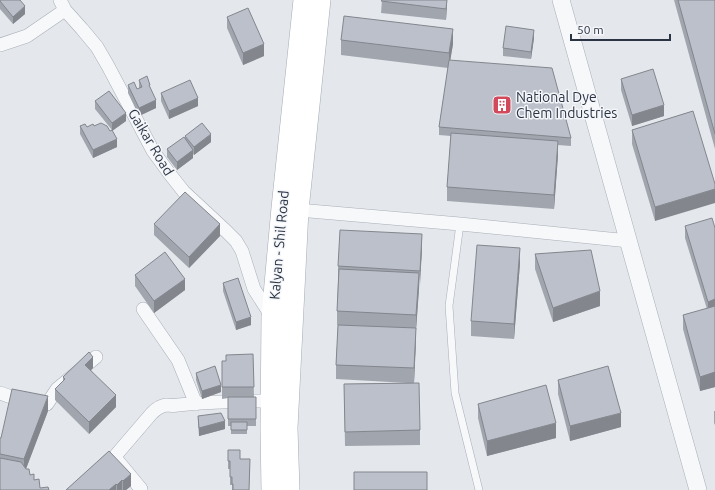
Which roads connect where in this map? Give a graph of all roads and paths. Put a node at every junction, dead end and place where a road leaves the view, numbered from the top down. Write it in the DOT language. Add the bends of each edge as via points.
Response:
graph roads {
  1 [pos="304,0"];
  2 [pos="320,0"];
  3 [pos="561,0"];
  4 [pos="62,5"];
  5 [pos="0,44"];
  6 [pos="298,210"];
  7 [pos="460,224"];
  8 [pos="629,241"];
  9 [pos="142,309"];
  10 [pos="272,317"];
  11 [pos="293,319"];
  12 [pos="96,357"];
  13 [pos="0,393"];
  14 [pos="272,401"];
  15 [pos="196,404"];
  16 [pos="141,489"];
  17 [pos="272,490"];
  18 [pos="289,490"];
  19 [pos="479,490"];
  20 [pos="698,490"];
  1 -- 10 [label="main road, Kalyan - Shil Road"];
  2 -- 6 [label="main road, Kalyan - Shil Road"];
  3 -- 8 [label="street"];
  4 -- 5 [label="street" via="27,36"];
  4 -- 10 [label="street, Gaikar Road" via="97,47 153,151 169,173 184,192 236,241 242,251 254,289"];
  6 -- 7 [label="street"];
  6 -- 11 [label="main road, Kalyan - Shil Road"];
  7 -- 8 [label="street"];
  7 -- 19 [label="lane" via="449,306 455,393"];
  8 -- 20 [label="street"];
  9 -- 15 [label="street" via="178,360"];
  10 -- 11 [label="street"];
  10 -- 14 [label="main road, Kalyan - Shil Road"];
  11 -- 18 [label="main road, Kalyan - Shil Road" via="287,428"];
  12 -- 13 [label="street" via="57,389 47,404"];
  14 -- 15 [label="street"];
  14 -- 17 [label="main road, Kalyan - Shil Road"];
  15 -- 16 [label="street" via="167,405 152,412 116,455 117,460"];
}
